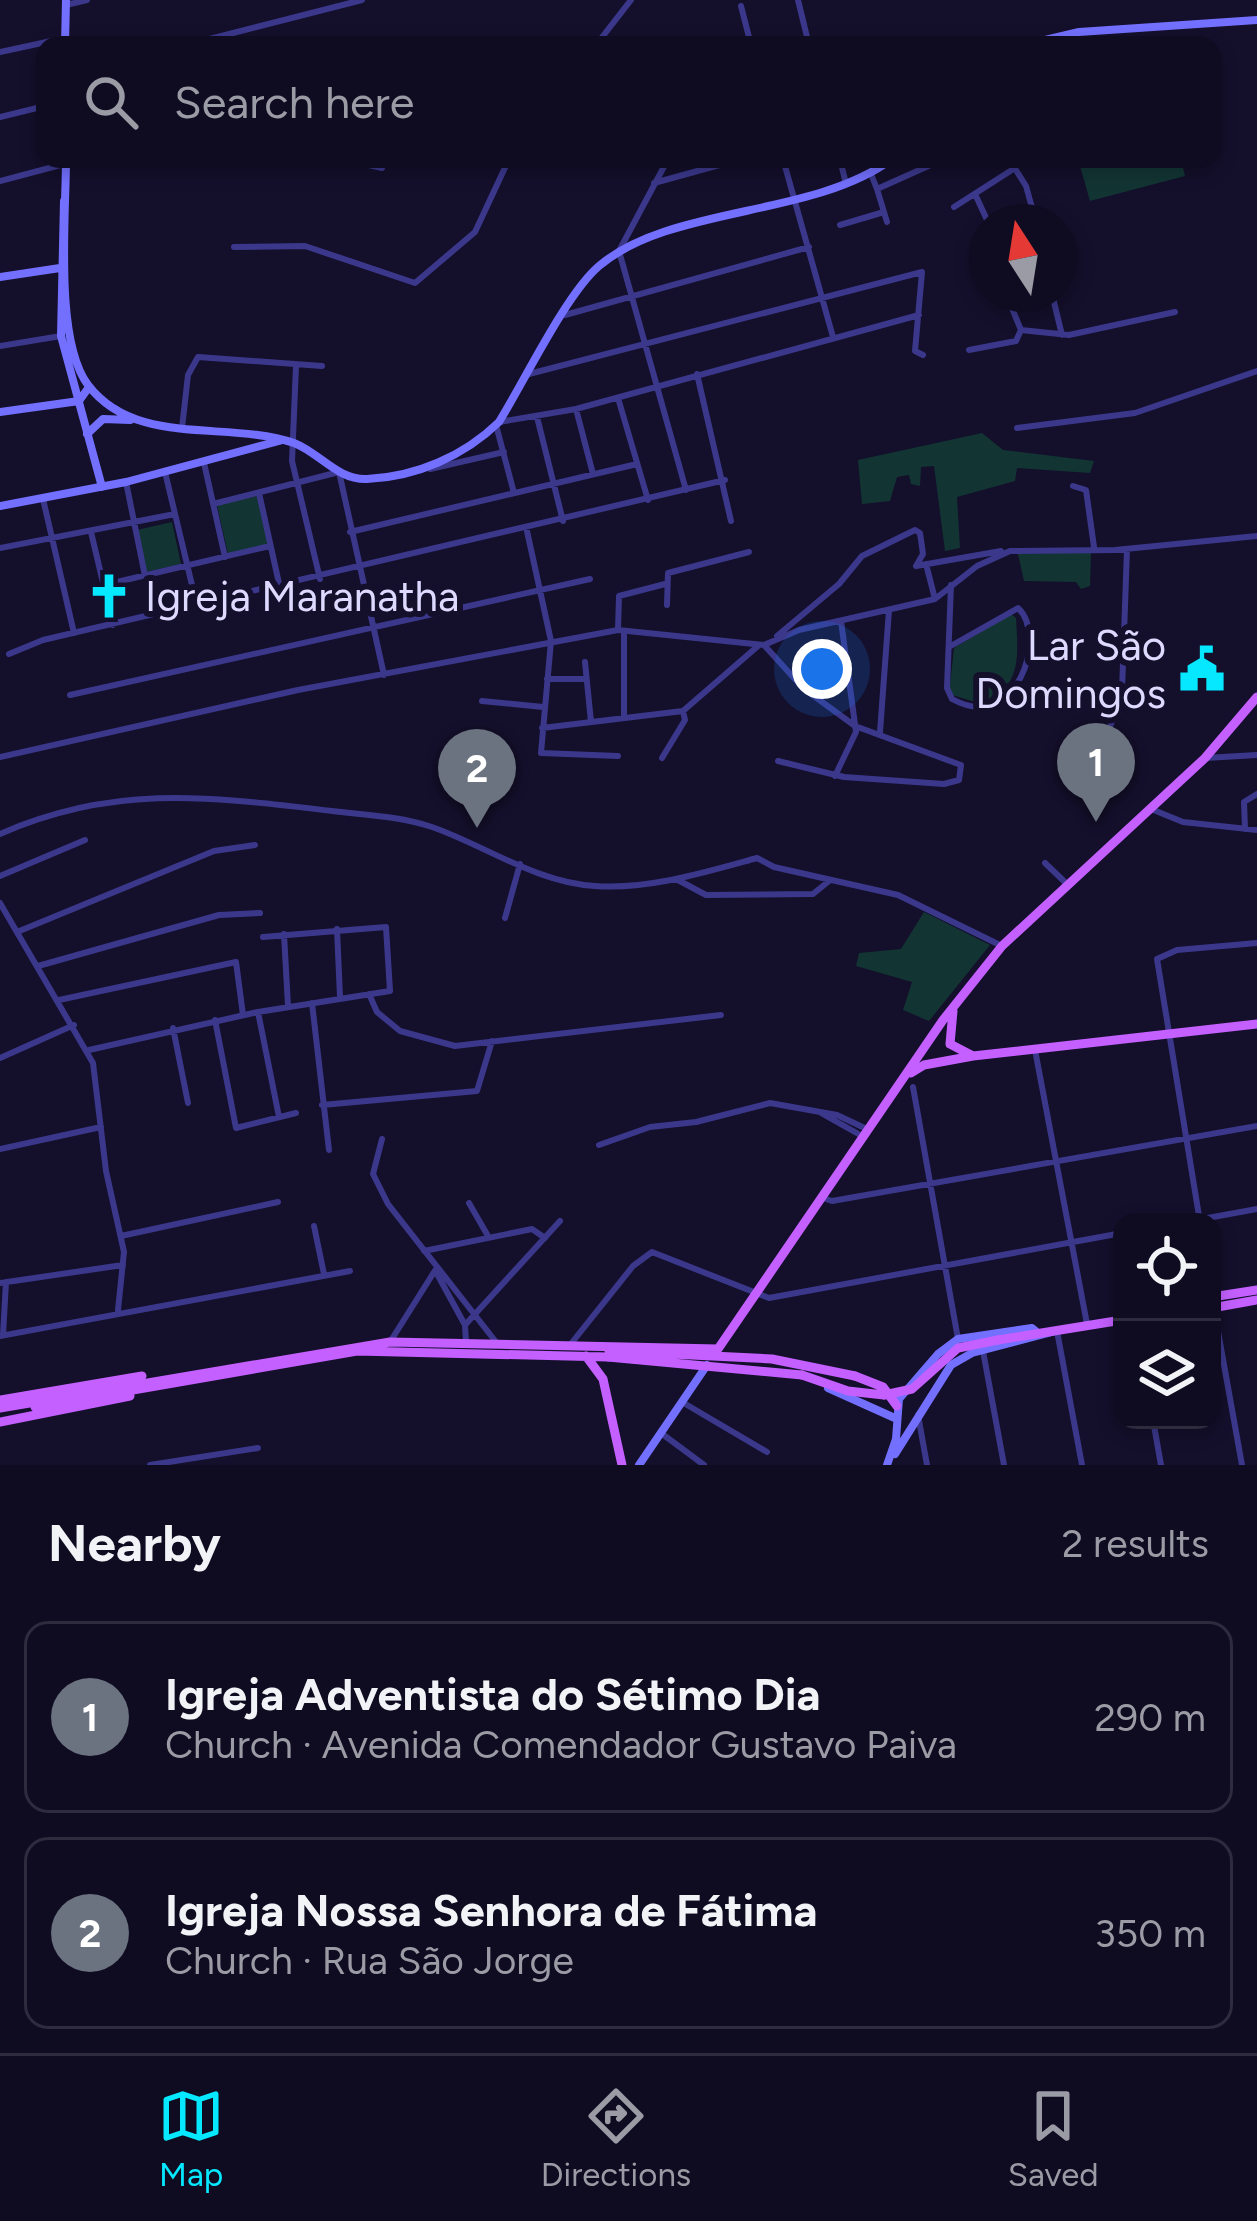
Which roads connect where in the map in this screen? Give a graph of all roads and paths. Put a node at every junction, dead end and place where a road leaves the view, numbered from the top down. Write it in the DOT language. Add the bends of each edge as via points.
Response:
graph roads {
  1 [pos="87,0"];
  2 [pos="362,0"];
  3 [pos="631,0"];
  4 [pos="798,0"];
  5 [pos="66,2"];
  6 [pos="741,6"];
  7 [pos="1257,20"];
  8 [pos="65,36"];
  9 [pos="221,36"];
  10 [pos="603,36"];
  11 [pos="749,36"];
  12 [pos="807,36"];
  13 [pos="1062,36"];
  14 [pos="36,46"];
  15 [pos="0,52"];
  16 [pos="36,108"];
  17 [pos="0,117"];
  18 [pos="44,168"];
  19 [pos="66,168"];
  20 [pos="505,168"];
  21 [pos="663,168"];
  22 [pos="708,168"];
  23 [pos="786,168"];
  24 [pos="842,168"];
  25 [pos="881,168"];
  26 [pos="924,168"];
  27 [pos="1015,168"];
  28 [pos="872,175"];
  29 [pos="0,182"];
  30 [pos="654,183"];
  31 [pos="846,184"];
  32 [pos="877,189"];
  33 [pos="975,194"];
  34 [pos="796,199"];
  35 [pos="980,204"];
  36 [pos="1029,204"];
  37 [pos="954,207"];
  38 [pos="884,212"];
  39 [pos="887,222"];
  40 [pos="840,225"];
  41 [pos="234,247"];
  42 [pos="809,247"];
  43 [pos="619,251"];
  44 [pos="64,268"];
  45 [pos="0,278"];
  46 [pos="632,298"];
  47 [pos="824,298"];
  48 [pos="1014,312"];
  49 [pos="1056,312"];
  50 [pos="1175,312"];
  51 [pos="565,315"];
  52 [pos="919,315"];
  53 [pos="1021,330"];
  54 [pos="1062,335"];
  55 [pos="61,336"];
  56 [pos="833,338"];
  57 [pos="0,346"];
  58 [pos="647,347"];
  59 [pos="969,350"];
  60 [pos="919,354"];
  61 [pos="296,366"];
  62 [pos="322,366"];
  63 [pos="1257,371"];
  64 [pos="530,374"];
  65 [pos="697,374"];
  66 [pos="657,386"];
  67 [pos="89,387"];
  68 [pos="618,398"];
  69 [pos="79,401"];
  70 [pos="575,409"];
  71 [pos="0,412"];
  72 [pos="537,418"];
  73 [pos="131,420"];
  74 [pos="498,423"];
  75 [pos="182,428"];
  76 [pos="1017,428"];
  77 [pos="234,432"];
  78 [pos="87,434"];
  79 [pos="288,442"];
  80 [pos="236,452"];
  81 [pos="504,452"];
  82 [pos="204,463"];
  83 [pos="637,464"];
  84 [pos="415,470"];
  85 [pos="165,472"];
  86 [pos="339,472"];
  87 [pos="94,474"];
  88 [pos="593,474"];
  89 [pos="725,481"];
  90 [pos="126,482"];
  91 [pos="553,483"];
  92 [pos="297,484"];
  93 [pos="1073,486"];
  94 [pos="102,487"];
  95 [pos="91,489"];
  96 [pos="686,490"];
  97 [pos="259,493"];
  98 [pos="514,493"];
  99 [pos="43,499"];
  100 [pos="648,500"];
  101 [pos="213,504"];
  102 [pos="0,506"];
  103 [pos="175,514"];
  104 [pos="563,521"];
  105 [pos="730,521"];
  106 [pos="134,523"];
  107 [pos="527,531"];
  108 [pos="91,532"];
  109 [pos="350,532"];
  110 [pos="1257,536"];
  111 [pos="53,541"];
  112 [pos="270,546"];
  113 [pos="1094,547"];
  114 [pos="0,548"];
  115 [pos="1127,549"];
  116 [pos="1010,551"];
  117 [pos="749,552"];
  118 [pos="225,556"];
  119 [pos="926,564"];
  120 [pos="187,566"];
  121 [pos="358,570"];
  122 [pos="145,576"];
  123 [pos="320,579"];
  124 [pos="590,579"];
  125 [pos="665,584"];
  126 [pos="104,585"];
  127 [pos="951,586"];
  128 [pos="280,588"];
  129 [pos="541,589"];
  130 [pos="935,598"];
  131 [pos="667,605"];
  132 [pos="197,606"];
  133 [pos="889,610"];
  134 [pos="842,621"];
  135 [pos="113,625"];
  136 [pos="371,628"];
  137 [pos="621,630"];
  138 [pos="74,633"];
  139 [pos="775,638"];
  140 [pos="551,641"];
  141 [pos="761,646"];
  142 [pos="949,647"];
  143 [pos="9,654"];
  144 [pos="585,662"];
  145 [pos="384,677"];
  146 [pos="547,679"];
  147 [pos="586,679"];
  148 [pos="70,695"];
  149 [pos="1257,698"];
  150 [pos="482,701"];
  151 [pos="543,707"];
  152 [pos="683,710"];
  153 [pos="624,717"];
  154 [pos="591,722"];
  155 [pos="855,726"];
  156 [pos="542,728"];
  157 [pos="880,734"];
  158 [pos="1101,754"];
  159 [pos="1257,755"];
  160 [pos="618,756"];
  161 [pos="0,757"];
  162 [pos="662,758"];
  163 [pos="1205,758"];
  164 [pos="778,761"];
  165 [pos="835,776"];
  166 [pos="1257,794"];
  167 [pos="1151,809"];
  168 [pos="1245,830"];
  169 [pos="1257,830"];
  170 [pos="0,834"];
  171 [pos="85,840"];
  172 [pos="255,845"];
  173 [pos="1045,863"];
  174 [pos="520,864"];
  175 [pos="0,876"];
  176 [pos="676,879"];
  177 [pos="830,881"];
  178 [pos="1068,885"];
  179 [pos="0,903"];
  180 [pos="260,913"];
  181 [pos="505,918"];
  182 [pos="337,929"];
  183 [pos="17,932"];
  184 [pos="284,934"];
  185 [pos="263,937"];
  186 [pos="1257,943"];
  187 [pos="1002,946"];
  188 [pos="38,966"];
  189 [pos="369,994"];
  190 [pos="340,998"];
  191 [pos="59,1000"];
  192 [pos="312,1003"];
  193 [pos="288,1006"];
  194 [pos="955,1007"];
  195 [pos="258,1012"];
  196 [pos="244,1015"];
  197 [pos="721,1015"];
  198 [pos="214,1021"];
  199 [pos="1257,1024"];
  200 [pos="74,1025"];
  201 [pos="173,1028"];
  202 [pos="1165,1033"];
  203 [pos="492,1041"];
  204 [pos="88,1050"];
  205 [pos="1035,1050"];
  206 [pos="973,1056"];
  207 [pos="0,1058"];
  208 [pos="910,1082"];
  209 [pos="188,1103"];
  210 [pos="322,1105"];
  211 [pos="296,1113"];
  212 [pos="279,1117"];
  213 [pos="1257,1126"];
  214 [pos="101,1127"];
  215 [pos="866,1133"];
  216 [pos="1184,1137"];
  217 [pos="382,1139"];
  218 [pos="599,1145"];
  219 [pos="0,1150"];
  220 [pos="329,1150"];
  221 [pos="1057,1162"];
  222 [pos="930,1185"];
  223 [pos="823,1198"];
  224 [pos="278,1202"];
  225 [pos="469,1203"];
  226 [pos="1257,1209"];
  227 [pos="1198,1213"];
  228 [pos="1221,1217"];
  229 [pos="560,1221"];
  230 [pos="314,1226"];
  231 [pos="1113,1235"];
  232 [pos="121,1236"];
  233 [pos="488,1236"];
  234 [pos="544,1238"];
  235 [pos="1072,1242"];
  236 [pos="424,1250"];
  237 [pos="124,1264"];
  238 [pos="945,1264"];
  239 [pos="436,1269"];
  240 [pos="350,1271"];
  241 [pos="324,1274"];
  242 [pos="3,1282"];
  243 [pos="1257,1290"];
  244 [pos="755,1295"];
  245 [pos="1221,1298"];
  246 [pos="1221,1300"];
  247 [pos="1257,1300"];
  248 [pos="118,1310"];
  249 [pos="476,1316"];
  250 [pos="1113,1320"];
  251 [pos="1217,1321"];
  252 [pos="465,1325"];
  253 [pos="1087,1325"];
  254 [pos="1055,1331"];
  255 [pos="1039,1334"];
  256 [pos="2,1336"];
  257 [pos="958,1340"];
  258 [pos="390,1342"];
  259 [pos="466,1343"];
  260 [pos="498,1345"];
  261 [pos="568,1348"];
  262 [pos="718,1349"];
  263 [pos="983,1351"];
  264 [pos="609,1354"];
  265 [pos="586,1356"];
  266 [pos="706,1366"];
  267 [pos="189,1378"];
  268 [pos="682,1402"];
  269 [pos="897,1406"];
  270 [pos="0,1411"];
  271 [pos="918,1414"];
  272 [pos="898,1420"];
  273 [pos="1156,1429"];
  274 [pos="661,1433"];
  275 [pos="258,1448"];
  276 [pos="767,1452"];
  277 [pos="150,1465"];
  278 [pos="622,1465"];
  279 [pos="639,1465"];
  280 [pos="704,1465"];
  281 [pos="887,1465"];
  282 [pos="927,1465"];
  283 [pos="1004,1465"];
  284 [pos="1082,1465"];
  285 [pos="1162,1465"];
  286 [pos="1242,1465"];
  1 -- 5 [label="street"];
  2 -- 9 [label="street"];
  3 -- 10 [label="street"];
  4 -- 12 [label="street"];
  5 -- 8 [label="main road"];
  6 -- 11 [label="street"];
  7 -- 13 [label="main road"];
  14 -- 15 [label="street"];
  16 -- 17 [label="street"];
  18 -- 29 [label="street"];
  19 -- 44 [label="main road"];
  20 -- 41 [label="street" via="475,232 415,283 305,246"];
  21 -- 30 [label="street"];
  22 -- 30 [label="street"];
  23 -- 34 [label="street"];
  24 -- 31 [label="street"];
  25 -- 28 [label="main road"];
  26 -- 32 [label="street"];
  27 -- 33 [label="street"];
  27 -- 36 [label="street"];
  28 -- 31 [label="main road"];
  28 -- 32 [label="street"];
  30 -- 43 [label="street"];
  31 -- 34 [label="main road"];
  32 -- 38 [label="street"];
  33 -- 35 [label="street"];
  33 -- 37 [label="street"];
  34 -- 42 [label="street"];
  34 -- 43 [label="main road"];
  38 -- 39 [label="street"];
  38 -- 40 [label="street"];
  42 -- 46 [label="street"];
  42 -- 47 [label="street"];
  43 -- 46 [label="street"];
  43 -- 51 [label="main road" via="589,275"];
  44 -- 45 [label="main road"];
  44 -- 55 [label="main road"];
  44 -- 67 [label="main road" via="70,336"];
  46 -- 51 [label="street"];
  46 -- 58 [label="street"];
  47 -- 52 [label="street" via="922,272"];
  47 -- 56 [label="street"];
  47 -- 58 [label="street"];
  48 -- 53 [label="street"];
  49 -- 54 [label="street"];
  50 -- 54 [label="street"];
  51 -- 64 [label="main road"];
  52 -- 56 [label="street"];
  52 -- 60 [label="street"];
  53 -- 54 [label="street"];
  53 -- 59 [label="street" via="1018,340"];
  55 -- 57 [label="street"];
  55 -- 69 [label="main road"];
  56 -- 65 [label="street"];
  58 -- 64 [label="street"];
  58 -- 66 [label="street"];
  61 -- 62 [label="street"];
  61 -- 75 [label="street" via="198,357 190,365"];
  61 -- 79 [label="street"];
  63 -- 76 [label="street" via="1116,417"];
  64 -- 74 [label="main road"];
  65 -- 66 [label="street"];
  65 -- 89 [label="street"];
  66 -- 68 [label="street"];
  66 -- 96 [label="street"];
  67 -- 69 [label="main road"];
  67 -- 73 [label="main road"];
  68 -- 70 [label="street"];
  68 -- 83 [label="street"];
  69 -- 71 [label="main road"];
  69 -- 78 [label="main road"];
  70 -- 72 [label="street"];
  70 -- 88 [label="street"];
  72 -- 74 [label="street"];
  72 -- 91 [label="street"];
  73 -- 75 [label="main road"];
  73 -- 78 [label="main road" via="103,419"];
  74 -- 81 [label="street"];
  74 -- 84 [label="main road" via="456,456"];
  75 -- 77 [label="main road"];
  77 -- 79 [label="main road"];
  77 -- 80 [label="main road"];
  78 -- 87 [label="main road"];
  79 -- 80 [label="main road"];
  79 -- 86 [label="main road"];
  79 -- 92 [label="street"];
  80 -- 82 [label="main road"];
  81 -- 84 [label="street"];
  81 -- 98 [label="street"];
  82 -- 85 [label="main road"];
  82 -- 101 [label="street"];
  83 -- 88 [label="street"];
  83 -- 100 [label="street"];
  84 -- 86 [label="main road" via="366,479"];
  85 -- 90 [label="main road"];
  85 -- 103 [label="street"];
  86 -- 92 [label="street"];
  86 -- 109 [label="street"];
  87 -- 94 [label="main road"];
  87 -- 95 [label="main road"];
  88 -- 91 [label="street"];
  89 -- 96 [label="street"];
  89 -- 105 [label="street"];
  90 -- 94 [label="main road"];
  90 -- 106 [label="street"];
  91 -- 98 [label="street"];
  91 -- 104 [label="street"];
  92 -- 97 [label="street"];
  92 -- 123 [label="street"];
  93 -- 113 [label="street" via="1086,490"];
  94 -- 95 [label="main road"];
  95 -- 99 [label="main road"];
  96 -- 100 [label="street"];
  97 -- 101 [label="street"];
  97 -- 112 [label="street"];
  98 -- 109 [label="street"];
  99 -- 102 [label="main road"];
  99 -- 111 [label="street"];
  100 -- 104 [label="street"];
  101 -- 118 [label="street"];
  103 -- 106 [label="street"];
  103 -- 120 [label="street"];
  104 -- 107 [label="street"];
  106 -- 108 [label="street"];
  106 -- 122 [label="street"];
  107 -- 121 [label="street"];
  107 -- 129 [label="street"];
  108 -- 111 [label="street"];
  108 -- 126 [label="street"];
  109 -- 121 [label="street"];
  110 -- 115 [label="street"];
  111 -- 114 [label="street"];
  111 -- 138 [label="street"];
  112 -- 118 [label="street"];
  112 -- 128 [label="street"];
  113 -- 115 [label="street"];
  113 -- 116 [label="street"];
  115 -- 158 [label="street" via="1122,692"];
  116 -- 119 [label="street"];
  116 -- 127 [label="street"];
  117 -- 125 [label="street" via="670,572"];
  118 -- 120 [label="street"];
  119 -- 130 [label="street"];
  119 -- 139 [label="street" via="916,566 922,539 910,531 862,556"];
  120 -- 122 [label="street"];
  120 -- 132 [label="street"];
  121 -- 123 [label="street"];
  121 -- 136 [label="street"];
  122 -- 126 [label="street"];
  123 -- 128 [label="street"];
  124 -- 129 [label="street"];
  125 -- 131 [label="street"];
  125 -- 137 [label="street" via="619,596"];
  126 -- 135 [label="street"];
  127 -- 130 [label="street"];
  127 -- 142 [label="street"];
  128 -- 132 [label="street"];
  129 -- 136 [label="street"];
  129 -- 140 [label="street"];
  130 -- 133 [label="street"];
  132 -- 135 [label="street"];
  133 -- 134 [label="street"];
  133 -- 157 [label="street"];
  134 -- 139 [label="street"];
  134 -- 155 [label="street"];
  135 -- 138 [label="street"];
  136 -- 145 [label="street"];
  136 -- 148 [label="street"];
  137 -- 140 [label="street"];
  137 -- 141 [label="street"];
  137 -- 153 [label="street"];
  138 -- 143 [label="street"];
  139 -- 141 [label="street"];
  140 -- 145 [label="street"];
  140 -- 146 [label="street"];
  141 -- 152 [label="street"];
  141 -- 155 [label="street"];
  142 -- 142 [label="street" via="1013,608 1025,614 1026,667 994,706 949,695"];
  144 -- 147 [label="street"];
  145 -- 161 [label="street"];
  146 -- 147 [label="street"];
  146 -- 151 [label="street"];
  147 -- 154 [label="street"];
  149 -- 163 [label="main road"];
  150 -- 151 [label="street"];
  151 -- 156 [label="street"];
  152 -- 153 [label="street"];
  152 -- 162 [label="street"];
  153 -- 154 [label="street"];
  154 -- 156 [label="street"];
  155 -- 157 [label="street"];
  155 -- 165 [label="street"];
  156 -- 160 [label="street" via="541,753"];
  157 -- 165 [label="street" via="960,762 960,779"];
  159 -- 163 [label="street"];
  163 -- 167 [label="main road"];
  164 -- 165 [label="street"];
  166 -- 168 [label="street" via="1244,802"];
  167 -- 168 [label="street"];
  167 -- 178 [label="main road"];
  168 -- 169 [label="street"];
  170 -- 174 [label="street" via="72,806 126,797 292,802 406,820"];
  171 -- 175 [label="street"];
  172 -- 183 [label="street" via="214,851"];
  173 -- 178 [label="street"];
  174 -- 176 [label="street" via="597,887"];
  174 -- 181 [label="street"];
  176 -- 177 [label="street" via="757,858"];
  176 -- 177 [label="street" via="706,896 813,894"];
  177 -- 187 [label="street" via="898,895"];
  178 -- 187 [label="main road"];
  179 -- 183 [label="street"];
  180 -- 188 [label="street" via="219,915"];
  182 -- 184 [label="street"];
  182 -- 189 [label="street" via="386,927 390,992"];
  182 -- 190 [label="street"];
  183 -- 188 [label="street"];
  184 -- 185 [label="street"];
  184 -- 193 [label="street"];
  186 -- 202 [label="street" via="1157,959"];
  187 -- 194 [label="main road"];
  188 -- 191 [label="street"];
  189 -- 190 [label="street"];
  189 -- 203 [label="street" via="386,1022 416,1038 455,1046"];
  190 -- 192 [label="street"];
  191 -- 196 [label="street" via="236,962"];
  191 -- 200 [label="street"];
  192 -- 193 [label="street"];
  192 -- 210 [label="street"];
  193 -- 195 [label="street"];
  194 -- 206 [label="main road" via="948,1038"];
  194 -- 208 [label="main road"];
  195 -- 196 [label="street"];
  195 -- 212 [label="street"];
  196 -- 198 [label="street"];
  197 -- 203 [label="street"];
  198 -- 201 [label="street"];
  198 -- 212 [label="street" via="236,1128"];
  199 -- 202 [label="main road"];
  200 -- 204 [label="street"];
  200 -- 207 [label="street"];
  201 -- 204 [label="street"];
  201 -- 209 [label="street"];
  202 -- 205 [label="main road"];
  202 -- 216 [label="street"];
  203 -- 210 [label="street" via="477,1091"];
  204 -- 214 [label="street"];
  205 -- 206 [label="main road"];
  205 -- 221 [label="street"];
  206 -- 208 [label="main road" via="924,1065"];
  208 -- 215 [label="main road"];
  208 -- 222 [label="street"];
  210 -- 220 [label="street"];
  211 -- 212 [label="street"];
  213 -- 216 [label="street"];
  214 -- 219 [label="street"];
  214 -- 232 [label="street"];
  215 -- 218 [label="street" via="770,1103"];
  215 -- 223 [label="main road"];
  216 -- 221 [label="street"];
  216 -- 227 [label="street"];
  217 -- 236 [label="street" via="373,1174"];
  221 -- 222 [label="street"];
  221 -- 235 [label="street"];
  222 -- 223 [label="street"];
  222 -- 238 [label="street"];
  223 -- 244 [label="main road"];
  224 -- 232 [label="street"];
  225 -- 233 [label="street"];
  226 -- 228 [label="street"];
  229 -- 234 [label="street"];
  230 -- 241 [label="street"];
  231 -- 235 [label="street"];
  232 -- 237 [label="street"];
  233 -- 234 [label="street" via="532,1229"];
  233 -- 236 [label="street"];
  234 -- 249 [label="street"];
  235 -- 238 [label="street"];
  235 -- 253 [label="street"];
  236 -- 239 [label="street"];
  237 -- 242 [label="street"];
  237 -- 248 [label="street"];
  238 -- 244 [label="street"];
  238 -- 257 [label="street"];
  239 -- 249 [label="street"];
  239 -- 252 [label="street"];
  239 -- 258 [label="street"];
  240 -- 241 [label="street"];
  241 -- 248 [label="street"];
  242 -- 256 [label="street"];
  243 -- 245 [label="main road"];
  244 -- 261 [label="street" via="652,1252"];
  244 -- 262 [label="main road"];
  246 -- 247 [label="main road"];
  248 -- 256 [label="street"];
  249 -- 252 [label="street"];
  249 -- 260 [label="street"];
  250 -- 253 [label="main road"];
  251 -- 286 [label="street"];
  252 -- 259 [label="street"];
  253 -- 254 [label="main road"];
  254 -- 255 [label="main road"];
  254 -- 263 [label="main road"];
  254 -- 284 [label="street"];
  255 -- 257 [label="main road" via="1032,1328"];
  255 -- 264 [label="main road, bridge" via="952,1352 920,1384 892,1395 771,1369"];
  257 -- 269 [label="main road" via="908,1385"];
  258 -- 259 [label="main road"];
  258 -- 267 [label="main road"];
  259 -- 260 [label="main road"];
  260 -- 261 [label="main road"];
  261 -- 262 [label="main road"];
  261 -- 264 [label="main road"];
  262 -- 266 [label="main road"];
  263 -- 271 [label="main road" via="951,1365"];
  263 -- 283 [label="street"];
  264 -- 265 [label="main road"];
  264 -- 269 [label="main road, bridge" via="772,1359 854,1376 883,1388"];
  265 -- 267 [label="main road" via="395,1348"];
  265 -- 278 [label="main road" via="603,1379"];
  266 -- 268 [label="main road"];
  266 -- 272 [label="main road" via="811,1382"];
  267 -- 270 [label="main road"];
  268 -- 274 [label="main road"];
  268 -- 276 [label="street"];
  269 -- 272 [label="main road"];
  271 -- 281 [label="main road"];
  271 -- 282 [label="street"];
  272 -- 281 [label="main road"];
  273 -- 285 [label="street"];
  274 -- 279 [label="main road"];
  274 -- 280 [label="street"];
  275 -- 277 [label="street"];
}
